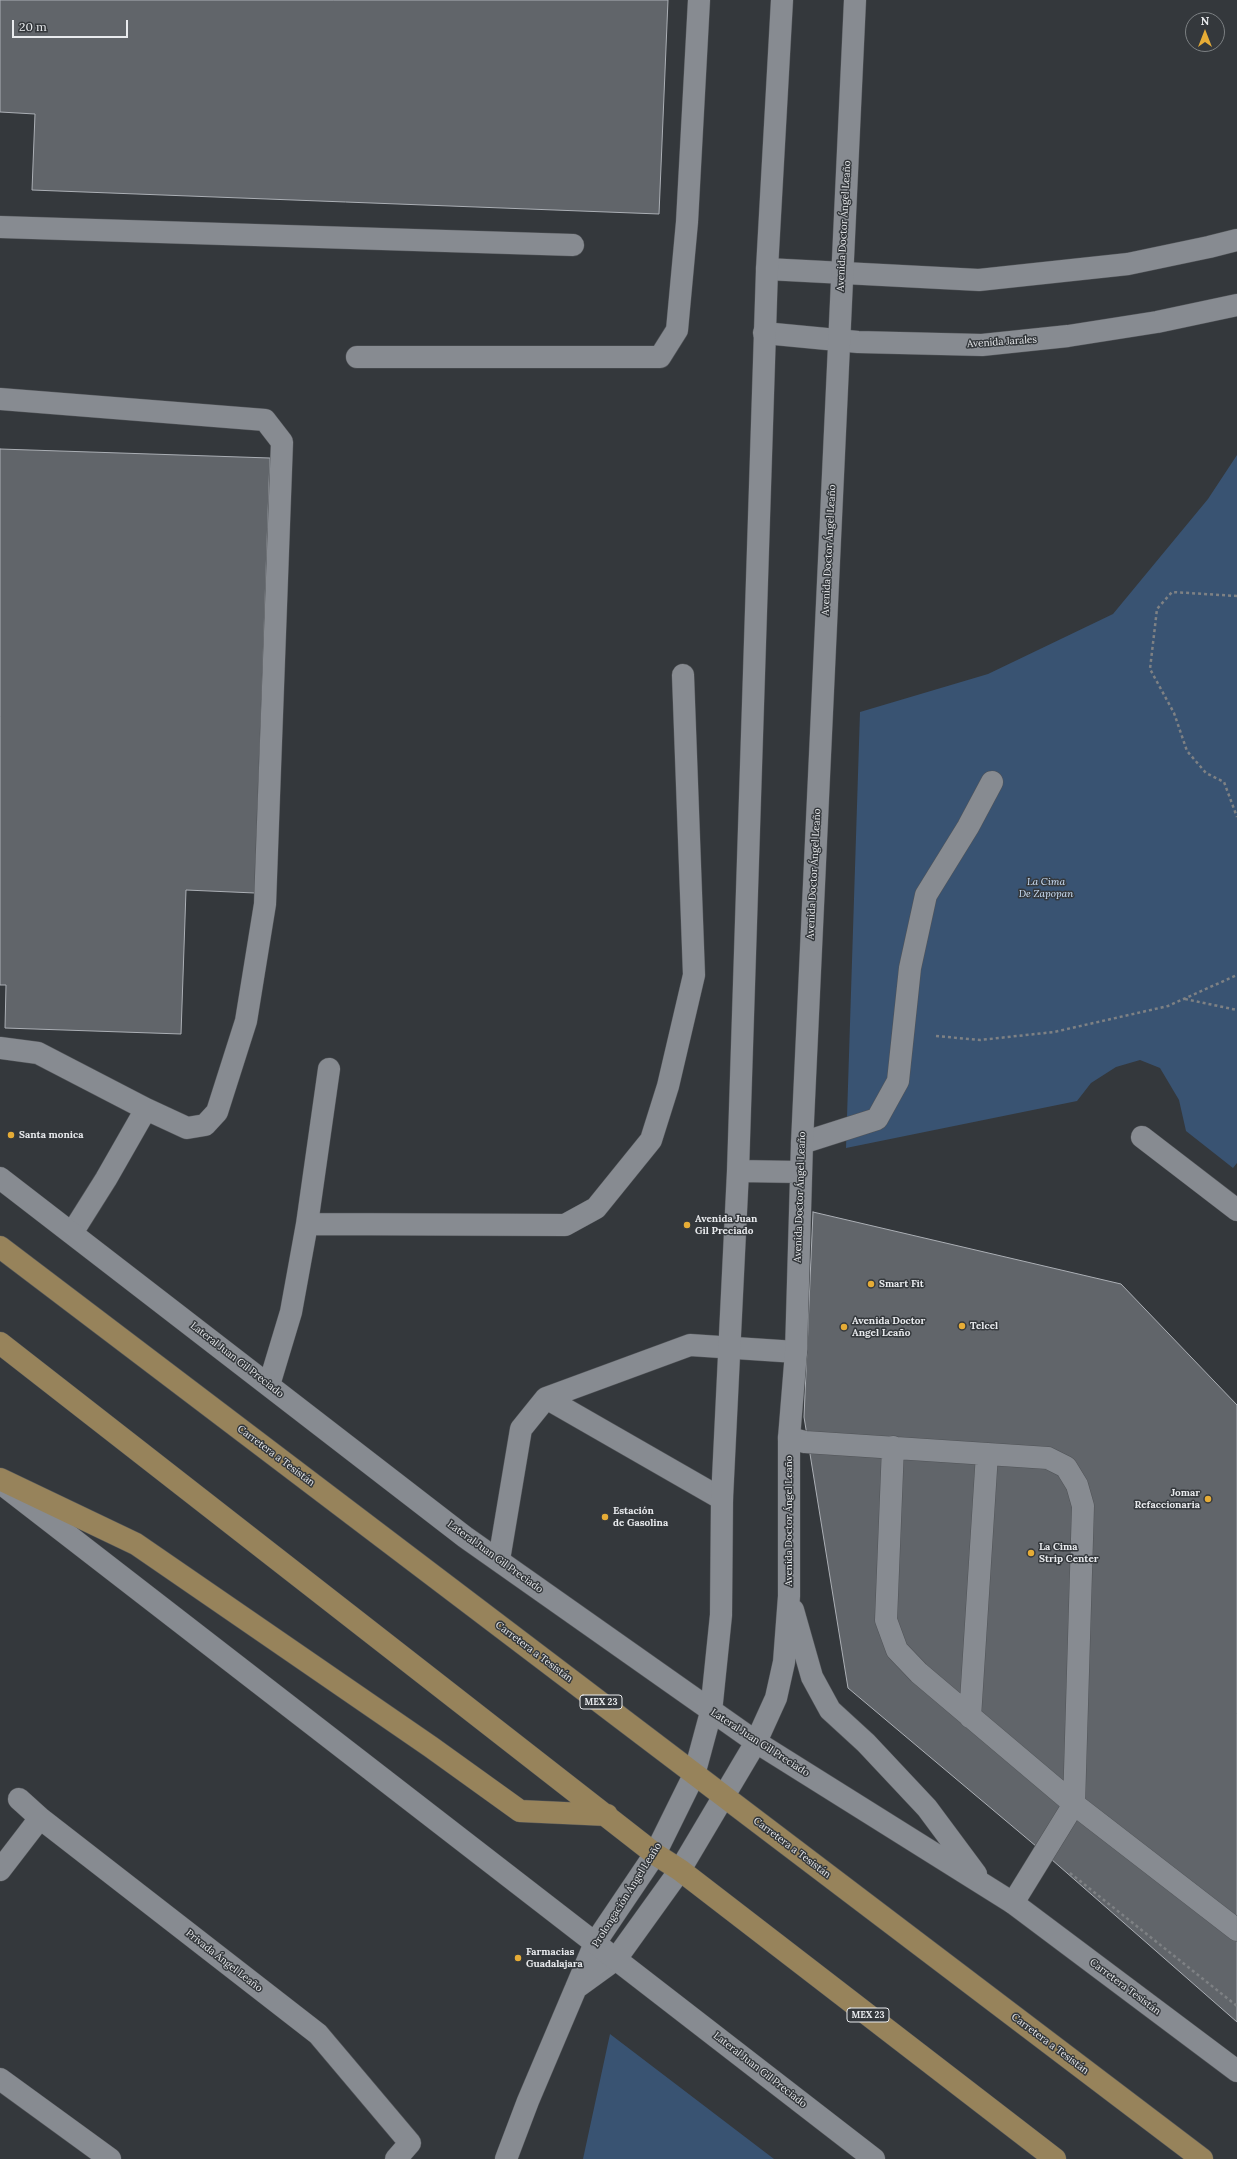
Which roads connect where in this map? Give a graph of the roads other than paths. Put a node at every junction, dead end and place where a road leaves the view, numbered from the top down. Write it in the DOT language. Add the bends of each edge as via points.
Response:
graph roads {
  1 [pos="699,0"];
  2 [pos="782,0"];
  3 [pos="855,0"];
  4 [pos="0,227"];
  5 [pos="1237,240"];
  6 [pos="573,245"];
  7 [pos="767,269"];
  8 [pos="842,274"];
  9 [pos="1237,305"];
  10 [pos="764,333"];
  11 [pos="839,341"];
  12 [pos="357,357"];
  13 [pos="0,399"];
  14 [pos="683,675"];
  15 [pos="992,782"];
  16 [pos="0,1048"];
  17 [pos="329,1069"];
  18 [pos="146,1109"];
  19 [pos="1142,1137"];
  20 [pos="802,1143"];
  21 [pos="738,1171"];
  22 [pos="801,1172"];
  23 [pos="0,1178"];
  24 [pos="1237,1210"];
  25 [pos="307,1224"];
  26 [pos="72,1233"];
  27 [pos="0,1248"];
  28 [pos="0,1343"];
  29 [pos="728,1347"];
  30 [pos="796,1352"];
  31 [pos="269,1385"];
  32 [pos="546,1398"];
  33 [pos="789,1438"];
  34 [pos="893,1447"];
  35 [pos="987,1454"];
  36 [pos="0,1481"];
  37 [pos="722,1499"];
  38 [pos="499,1560"];
  39 [pos="789,1596"];
  40 [pos="711,1712"];
  41 [pos="970,1717"];
  42 [pos="756,1742"];
  43 [pos="694,1775"];
  44 [pos="724,1797"];
  45 [pos="18,1799"];
  46 [pos="1074,1804"];
  47 [pos="607,1815"];
  48 [pos="40,1818"];
  49 [pos="655,1854"];
  50 [pos="0,1870"];
  51 [pos="680,1870"];
  52 [pos="983,1883"];
  53 [pos="1013,1903"];
  54 [pos="1237,1930"];
  55 [pos="595,1943"];
  56 [pos="616,1959"];
  57 [pos="575,1989"];
  58 [pos="1237,2071"];
  59 [pos="0,2079"];
  60 [pos="403,2151"];
  61 [pos="110,2159"];
  62 [pos="506,2159"];
  63 [pos="874,2159"];
  64 [pos="1055,2159"];
  65 [pos="1202,2159"];
  1 -- 12 [label="street" via="687,222 677,330 660,357"];
  2 -- 7 [label="street"];
  3 -- 8 [label="street, Avenida Doctor Ángel Leaño"];
  4 -- 6 [label="street"];
  5 -- 8 [label="street" via="1128,264 979,280"];
  7 -- 8 [label="street"];
  7 -- 10 [label="street"];
  8 -- 11 [label="street, Avenida Doctor Ángel Leaño"];
  9 -- 11 [label="street, Avenida Jarales" via="1158,322 1068,336 982,345"];
  10 -- 11 [label="street, Avenida Jarales"];
  10 -- 21 [label="street"];
  11 -- 20 [label="street, Avenida Doctor Ángel Leaño"];
  13 -- 18 [label="street" via="265,420 282,442 265,904 246,1021 217,1112 204,1125 187,1128"];
  14 -- 25 [label="street" via="694,975 668,1086 651,1140 596,1208 565,1225"];
  15 -- 20 [label="street" via="926,895 910,968 898,1081 877,1119"];
  16 -- 18 [label="street" via="38,1053"];
  17 -- 25 [label="street"];
  18 -- 26 [label="street"];
  19 -- 24 [label="street"];
  20 -- 22 [label="street, Avenida Doctor Ángel Leaño"];
  21 -- 22 [label="street"];
  21 -- 29 [label="street"];
  22 -- 30 [label="street, Avenida Doctor Ángel Leaño"];
  23 -- 26 [label="street, Lateral Juan Gil Preciado"];
  25 -- 31 [label="street" via="291,1312"];
  26 -- 31 [label="street, Lateral Juan Gil Preciado"];
  27 -- 43 [label="main road, Carretera a Tesistán / MEX 23"];
  28 -- 47 [label="main road, MEX 23"];
  29 -- 30 [label="street"];
  29 -- 32 [label="street" via="690,1345"];
  29 -- 37 [label="street"];
  30 -- 33 [label="street, Avenida Doctor Ángel Leaño"];
  31 -- 38 [label="street, Lateral Juan Gil Preciado"];
  32 -- 37 [label="street"];
  32 -- 38 [label="street" via="521,1429"];
  33 -- 34 [label="street" via="805,1442"];
  33 -- 39 [label="street, Avenida Doctor Ángel Leaño"];
  34 -- 35 [label="street"];
  34 -- 41 [label="street" via="886,1620 897,1650 919,1673"];
  35 -- 41 [label="street"];
  35 -- 46 [label="street" via="1048,1458 1066,1467 1077,1485 1083,1506"];
  36 -- 47 [label="main road" via="136,1544 520,1811"];
  36 -- 55 [label="street, Lateral Juan Gil Preciado"];
  37 -- 40 [label="street" via="721,1615"];
  38 -- 40 [label="street, Lateral Juan Gil Preciado"];
  39 -- 42 [label="street, Avenida Doctor Ángel Leaño" via="784,1662 776,1698"];
  39 -- 52 [label="street" via="812,1677 830,1710 866,1743 927,1808"];
  40 -- 42 [label="street, Lateral Juan Gil Preciado"];
  40 -- 43 [label="street, Prolongación Ángel Leaño"];
  41 -- 46 [label="street"];
  42 -- 44 [label="street"];
  42 -- 52 [label="street, Lateral Juan Gil Preciado"];
  43 -- 44 [label="main road, Carretera a Tesistán / MEX 23"];
  43 -- 49 [label="street, Prolongación Ángel Leaño"];
  44 -- 51 [label="street"];
  44 -- 65 [label="main road, Carretera a Tesistán / MEX 23"];
  45 -- 48 [label="street, Privada Ángel Leaño"];
  46 -- 53 [label="street"];
  46 -- 54 [label="street"];
  47 -- 49 [label="main road, MEX 23"];
  48 -- 50 [label="street"];
  48 -- 60 [label="street, Privada Ángel Leaño" via="318,2034"];
  49 -- 51 [label="main road, MEX 23"];
  49 -- 55 [label="street, Prolongación Ángel Leaño"];
  51 -- 56 [label="street"];
  51 -- 64 [label="main road, MEX 23"];
  52 -- 53 [label="street, Lateral Juan Gil Preciado"];
  53 -- 58 [label="street, Carretera Tesistán"];
  55 -- 56 [label="street, Lateral Juan Gil Preciado"];
  55 -- 57 [label="street, Prolongación Ángel Leaño"];
  56 -- 57 [label="street"];
  56 -- 63 [label="street, Lateral Juan Gil Preciado"];
  57 -- 62 [label="street, Prolongación Ángel Leaño"];
  59 -- 61 [label="street"];
}
